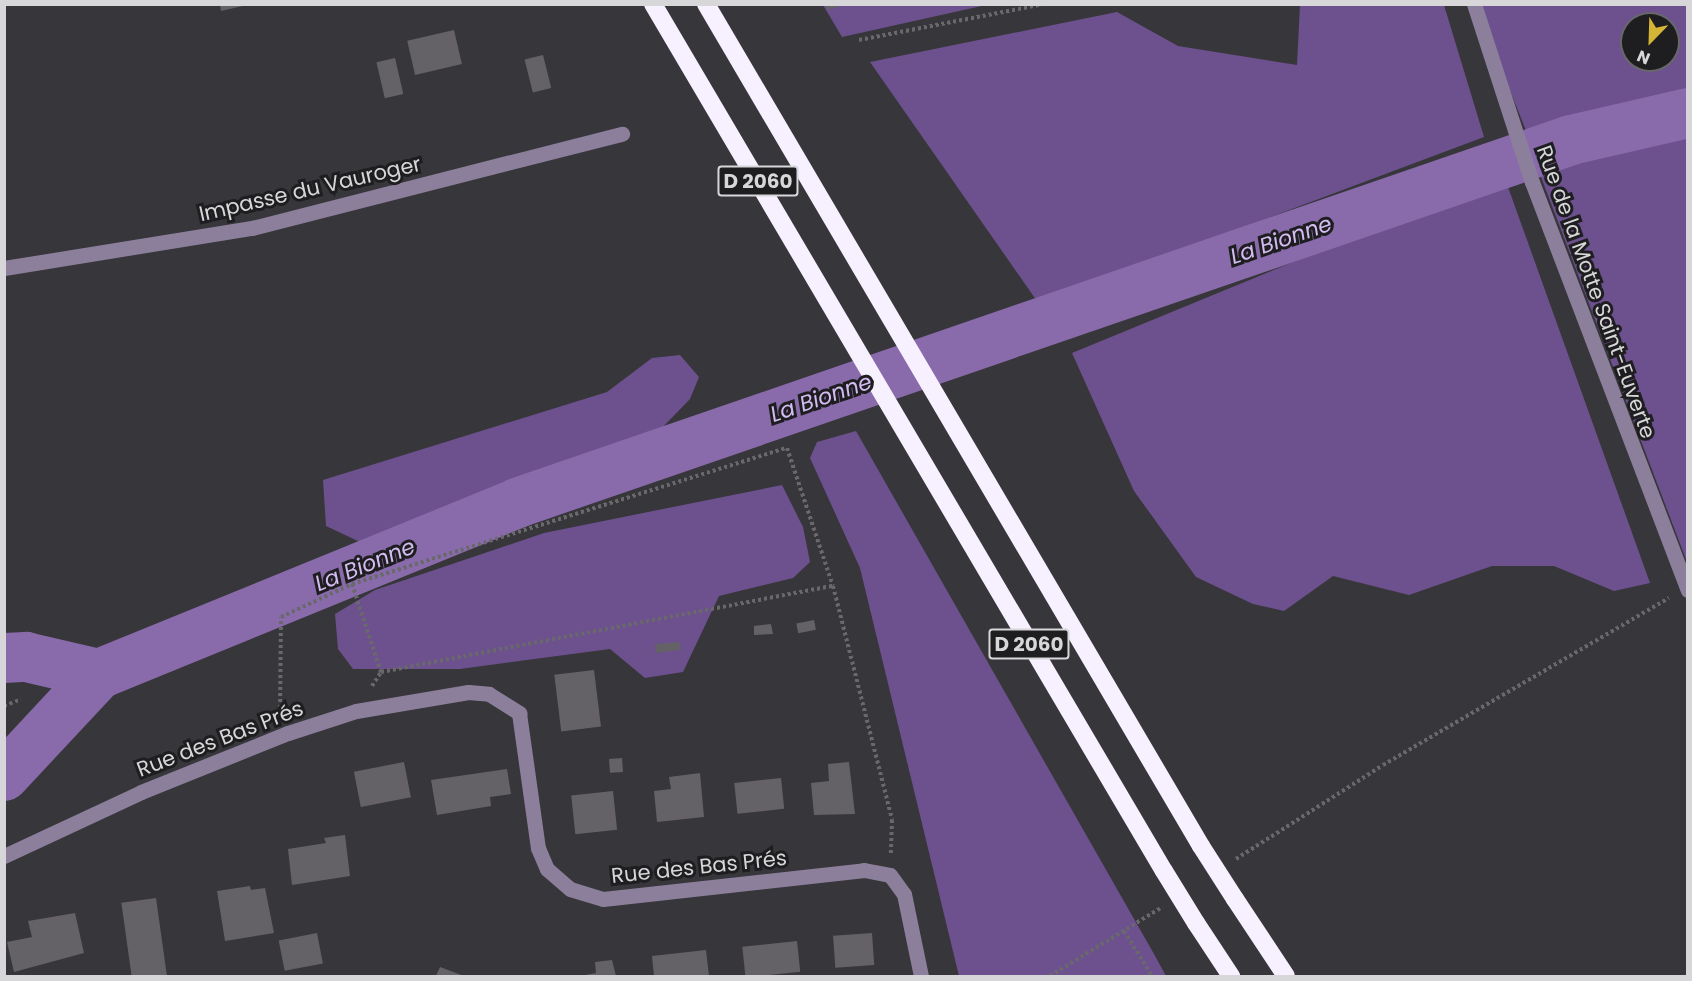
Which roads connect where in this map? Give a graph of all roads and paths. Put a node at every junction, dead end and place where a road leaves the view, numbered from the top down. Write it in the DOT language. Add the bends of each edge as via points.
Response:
graph roads {
  1 [pos="653,4"];
  2 [pos="706,4"];
  3 [pos="1044,4"];
  4 [pos="1474,4"];
  5 [pos="859,40"];
  6 [pos="622,134"];
  7 [pos="4,268"];
  8 [pos="352,584"];
  9 [pos="833,586"];
  10 [pos="1687,589"];
  11 [pos="381,672"];
  12 [pos="21,699"];
  13 [pos="4,706"];
  14 [pos="356,711"];
  15 [pos="279,736"];
  16 [pos="4,856"];
  17 [pos="1228,864"];
  18 [pos="890,876"];
  19 [pos="1171,901"];
  20 [pos="1124,931"];
  21 [pos="921,976"];
  22 [pos="1050,976"];
  23 [pos="1152,976"];
  24 [pos="1231,976"];
  25 [pos="1286,976"];
  1 -- 24 [label="highway, D 2060, bridge" via="894,418 1164,871"];
  2 -- 25 [label="highway, D 2060, bridge" via="1201,846"];
  3 -- 5 [label="path"];
  4 -- 10 [label="street, Rue de la Motte Saint-Euverte" via="1532,182"];
  6 -- 7 [label="street, Impasse du Vauroger" via="252,228"];
  8 -- 9 [label="path" via="787,448"];
  8 -- 11 [label="path"];
  8 -- 15 [label="path" via="281,617"];
  9 -- 11 [label="path"];
  9 -- 18 [label="path" via="892,819"];
  10 -- 17 [label="path" via="1644,610 1393,759"];
  11 -- 14 [label="path"];
  12 -- 13 [label="path"];
  14 -- 15 [label="street, Rue des Bas Prés"];
  14 -- 18 [label="street, Rue des Bas Prés" via="468,692 505,701 519,713 523,729 538,848 547,868 570,889 603,898 864,870"];
  15 -- 16 [label="street, Rue des Bas Prés" via="141,792"];
  18 -- 21 [label="street" via="904,894"];
  19 -- 20 [label="path"];
  20 -- 22 [label="path"];
  20 -- 23 [label="path"];
}
